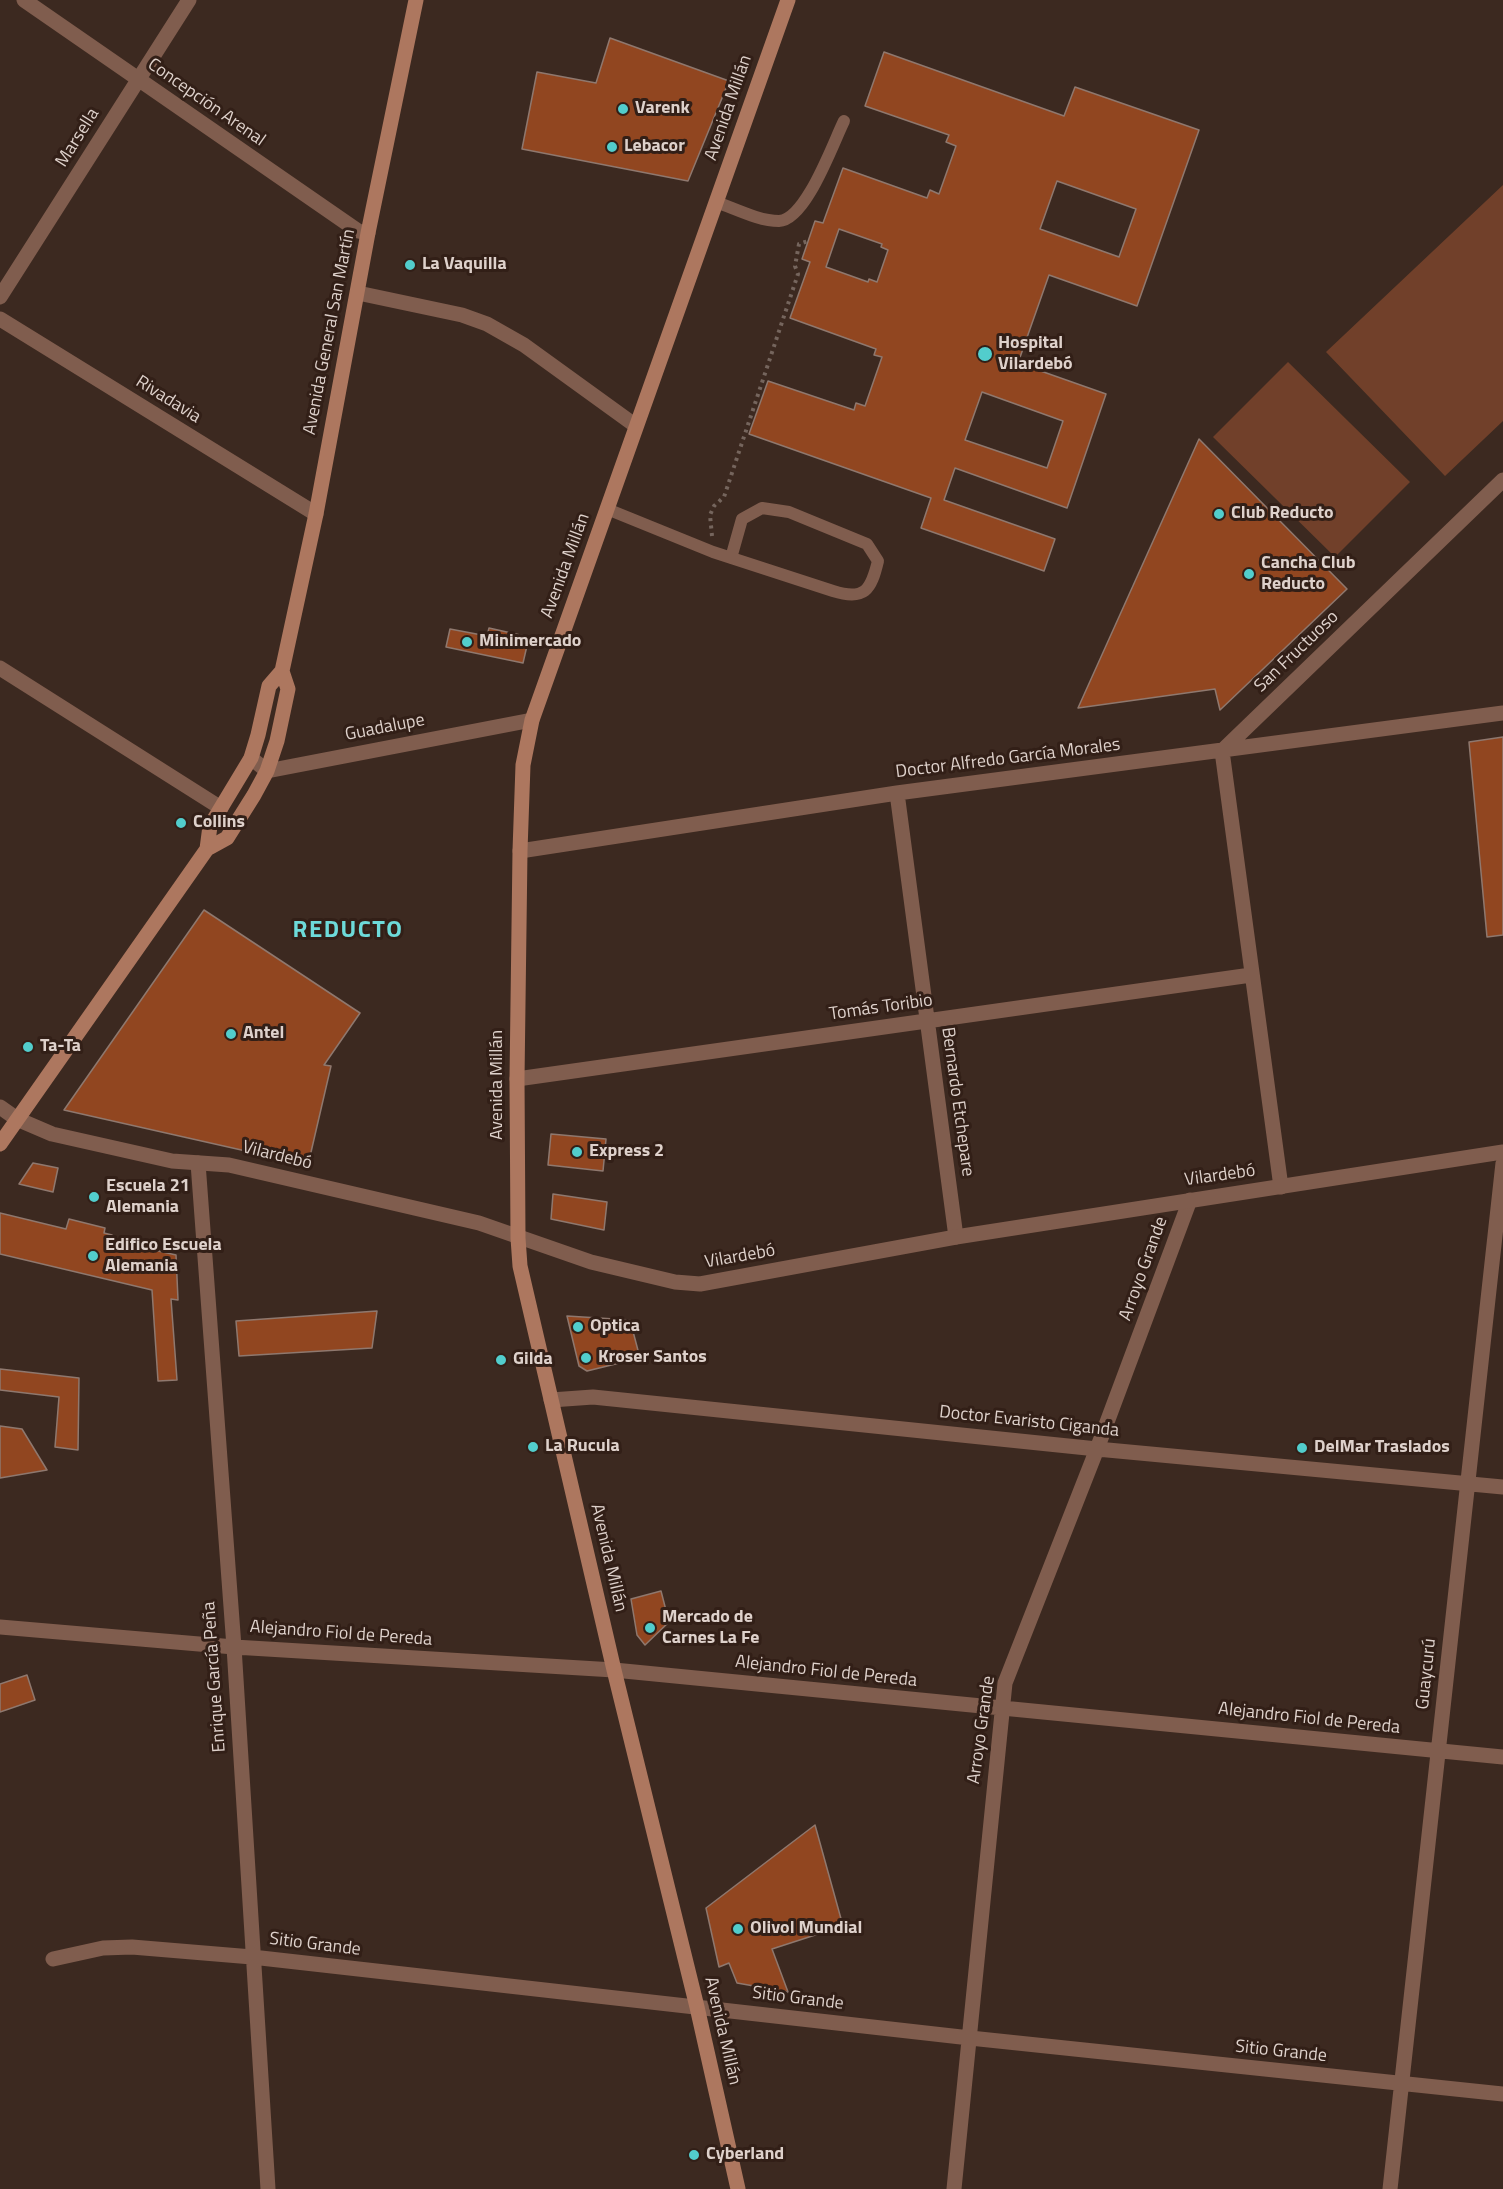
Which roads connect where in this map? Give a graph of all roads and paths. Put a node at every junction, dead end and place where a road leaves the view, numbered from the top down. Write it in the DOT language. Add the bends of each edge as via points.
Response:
graph roads {
  1 [pos="24,0"];
  2 [pos="189,0"];
  3 [pos="417,0"];
  4 [pos="788,0"];
  5 [pos="138,80"];
  6 [pos="844,121"];
  7 [pos="717,202"];
  8 [pos="368,233"];
  9 [pos="808,241"];
  10 [pos="358,293"];
  11 [pos="0,297"];
  12 [pos="0,319"];
  13 [pos="636,426"];
  14 [pos="1503,480"];
  15 [pos="607,509"];
  16 [pos="316,514"];
  17 [pos="707,549"];
  18 [pos="731,558"];
  19 [pos="0,668"];
  20 [pos="282,670"];
  21 [pos="1503,713"];
  22 [pos="532,720"];
  23 [pos="1222,751"];
  24 [pos="251,758"];
  25 [pos="267,771"];
  26 [pos="897,793"];
  27 [pos="221,808"];
  28 [pos="207,849"];
  29 [pos="520,851"];
  30 [pos="1251,975"];
  31 [pos="927,1021"];
  32 [pos="517,1079"];
  33 [pos="0,1107"];
  34 [pos="17,1119"];
  35 [pos="0,1144"];
  36 [pos="1503,1152"];
  37 [pos="198,1162"];
  38 [pos="1503,1163"];
  39 [pos="1281,1187"];
  40 [pos="1190,1200"];
  41 [pos="956,1237"];
  42 [pos="518,1238"];
  43 [pos="551,1400"];
  44 [pos="1098,1449"];
  45 [pos="1467,1484"];
  46 [pos="1503,1487"];
  47 [pos="0,1627"];
  48 [pos="234,1647"];
  49 [pos="614,1670"];
  50 [pos="1002,1709"];
  51 [pos="1438,1751"];
  52 [pos="1503,1757"];
  53 [pos="252,1957"];
  54 [pos="53,1959"];
  55 [pos="697,2007"];
  56 [pos="970,2038"];
  57 [pos="1401,2085"];
  58 [pos="1503,2094"];
  59 [pos="268,2189"];
  60 [pos="738,2189"];
  61 [pos="954,2189"];
  62 [pos="1390,2189"];
  1 -- 5 [label="street, Concepción Arenal"];
  2 -- 5 [label="street, Marsella"];
  3 -- 8 [label="main road, Avenida General San Martín"];
  4 -- 7 [label="main road, Avenida Millán"];
  5 -- 8 [label="street, Concepción Arenal" via="358,231"];
  5 -- 11 [label="street, Marsella"];
  6 -- 7 [label="lane" via="807,200 795,214 782,221 762,218"];
  7 -- 13 [label="main road, Avenida Millán"];
  8 -- 10 [label="main road, Avenida General San Martín"];
  9 -- 17 [label="path" via="799,244 795,266 798,274 724,497 710,515 713,532"];
  10 -- 13 [label="street" via="488,324 524,345"];
  10 -- 16 [label="main road, Avenida General San Martín"];
  12 -- 16 [label="street, Rivadavia"];
  13 -- 15 [label="main road, Avenida Millán"];
  14 -- 23 [label="street, San Fructuoso"];
  15 -- 17 [label="lane"];
  15 -- 22 [label="main road, Avenida Millán"];
  16 -- 20 [label="main road, Avenida General San Martín"];
  17 -- 18 [label="lane"];
  18 -- 18 [label="lane" via="848,596 862,593 873,583 878,561 867,544 789,512 762,508 742,519"];
  19 -- 27 [label="street"];
  20 -- 24 [label="main road, Avenida General San Martín" via="269,686"];
  20 -- 25 [label="main road, Avenida General San Martín" via="288,688"];
  21 -- 23 [label="street, Doctor Alfredo García Morales"];
  22 -- 25 [label="street, Guadalupe"];
  22 -- 29 [label="main road, Avenida Millán" via="523,765"];
  23 -- 26 [label="street, Doctor Alfredo García Morales"];
  23 -- 30 [label="street"];
  24 -- 25 [label="street"];
  24 -- 27 [label="main road, Avenida General San Martín"];
  25 -- 28 [label="main road, Avenida General San Martín" via="227,838"];
  26 -- 29 [label="street, Doctor Alfredo García Morales"];
  26 -- 31 [label="street, Bernardo Etchepare"];
  27 -- 28 [label="main road, Avenida General San Martín" via="210,826"];
  28 -- 34 [label="main road, Avenida General San Martín"];
  29 -- 32 [label="main road, Avenida Millán"];
  30 -- 31 [label="street, Tomás Toribio"];
  30 -- 39 [label="street"];
  31 -- 32 [label="street, Tomás Toribio"];
  31 -- 41 [label="street, Bernardo Etchepare"];
  32 -- 42 [label="main road, Avenida Millán"];
  33 -- 34 [label="street, Vilardebó"];
  34 -- 35 [label="main road, Avenida General San Martín"];
  34 -- 37 [label="street, Vilardebó" via="52,1134 172,1161"];
  36 -- 39 [label="street, Vilardebó"];
  37 -- 42 [label="street, Vilardebó" via="229,1165 479,1223"];
  37 -- 48 [label="street, Enrique García Peña"];
  38 -- 45 [label="street, Guaycurú"];
  39 -- 40 [label="street, Vilardebó"];
  40 -- 41 [label="street, Vilardebó"];
  40 -- 44 [label="street, Arroyo Grande"];
  41 -- 42 [label="street, Vilardebó" via="700,1284 591,1262"];
  42 -- 43 [label="main road, Avenida Millán" via="520,1266"];
  43 -- 44 [label="street, Doctor Evaristo Ciganda" via="593,1397"];
  43 -- 49 [label="main road, Avenida Millán"];
  44 -- 45 [label="street, Doctor Evaristo Ciganda"];
  44 -- 50 [label="street, Arroyo Grande" via="1005,1683"];
  45 -- 46 [label="street, Doctor Evaristo Ciganda"];
  45 -- 51 [label="street, Guaycurú"];
  47 -- 48 [label="street, Alejandro Fiol de Pereda"];
  48 -- 49 [label="street, Alejandro Fiol de Pereda"];
  48 -- 53 [label="street, Enrique García Peña"];
  49 -- 50 [label="street, Alejandro Fiol de Pereda"];
  49 -- 55 [label="main road, Avenida Millán"];
  50 -- 51 [label="street, Alejandro Fiol de Pereda"];
  50 -- 56 [label="street, Arroyo Grande"];
  51 -- 52 [label="street, Alejandro Fiol de Pereda"];
  51 -- 57 [label="street, Guaycurú"];
  53 -- 54 [label="street, Sitio Grande" via="132,1947 103,1948"];
  53 -- 55 [label="street, Sitio Grande"];
  53 -- 59 [label="street, Enrique García Peña"];
  55 -- 56 [label="street, Sitio Grande"];
  55 -- 60 [label="main road, Avenida Millán"];
  56 -- 57 [label="street, Sitio Grande"];
  56 -- 61 [label="street, Arroyo Grande"];
  57 -- 58 [label="street, Sitio Grande"];
  57 -- 62 [label="street, Guaycurú"];
}
